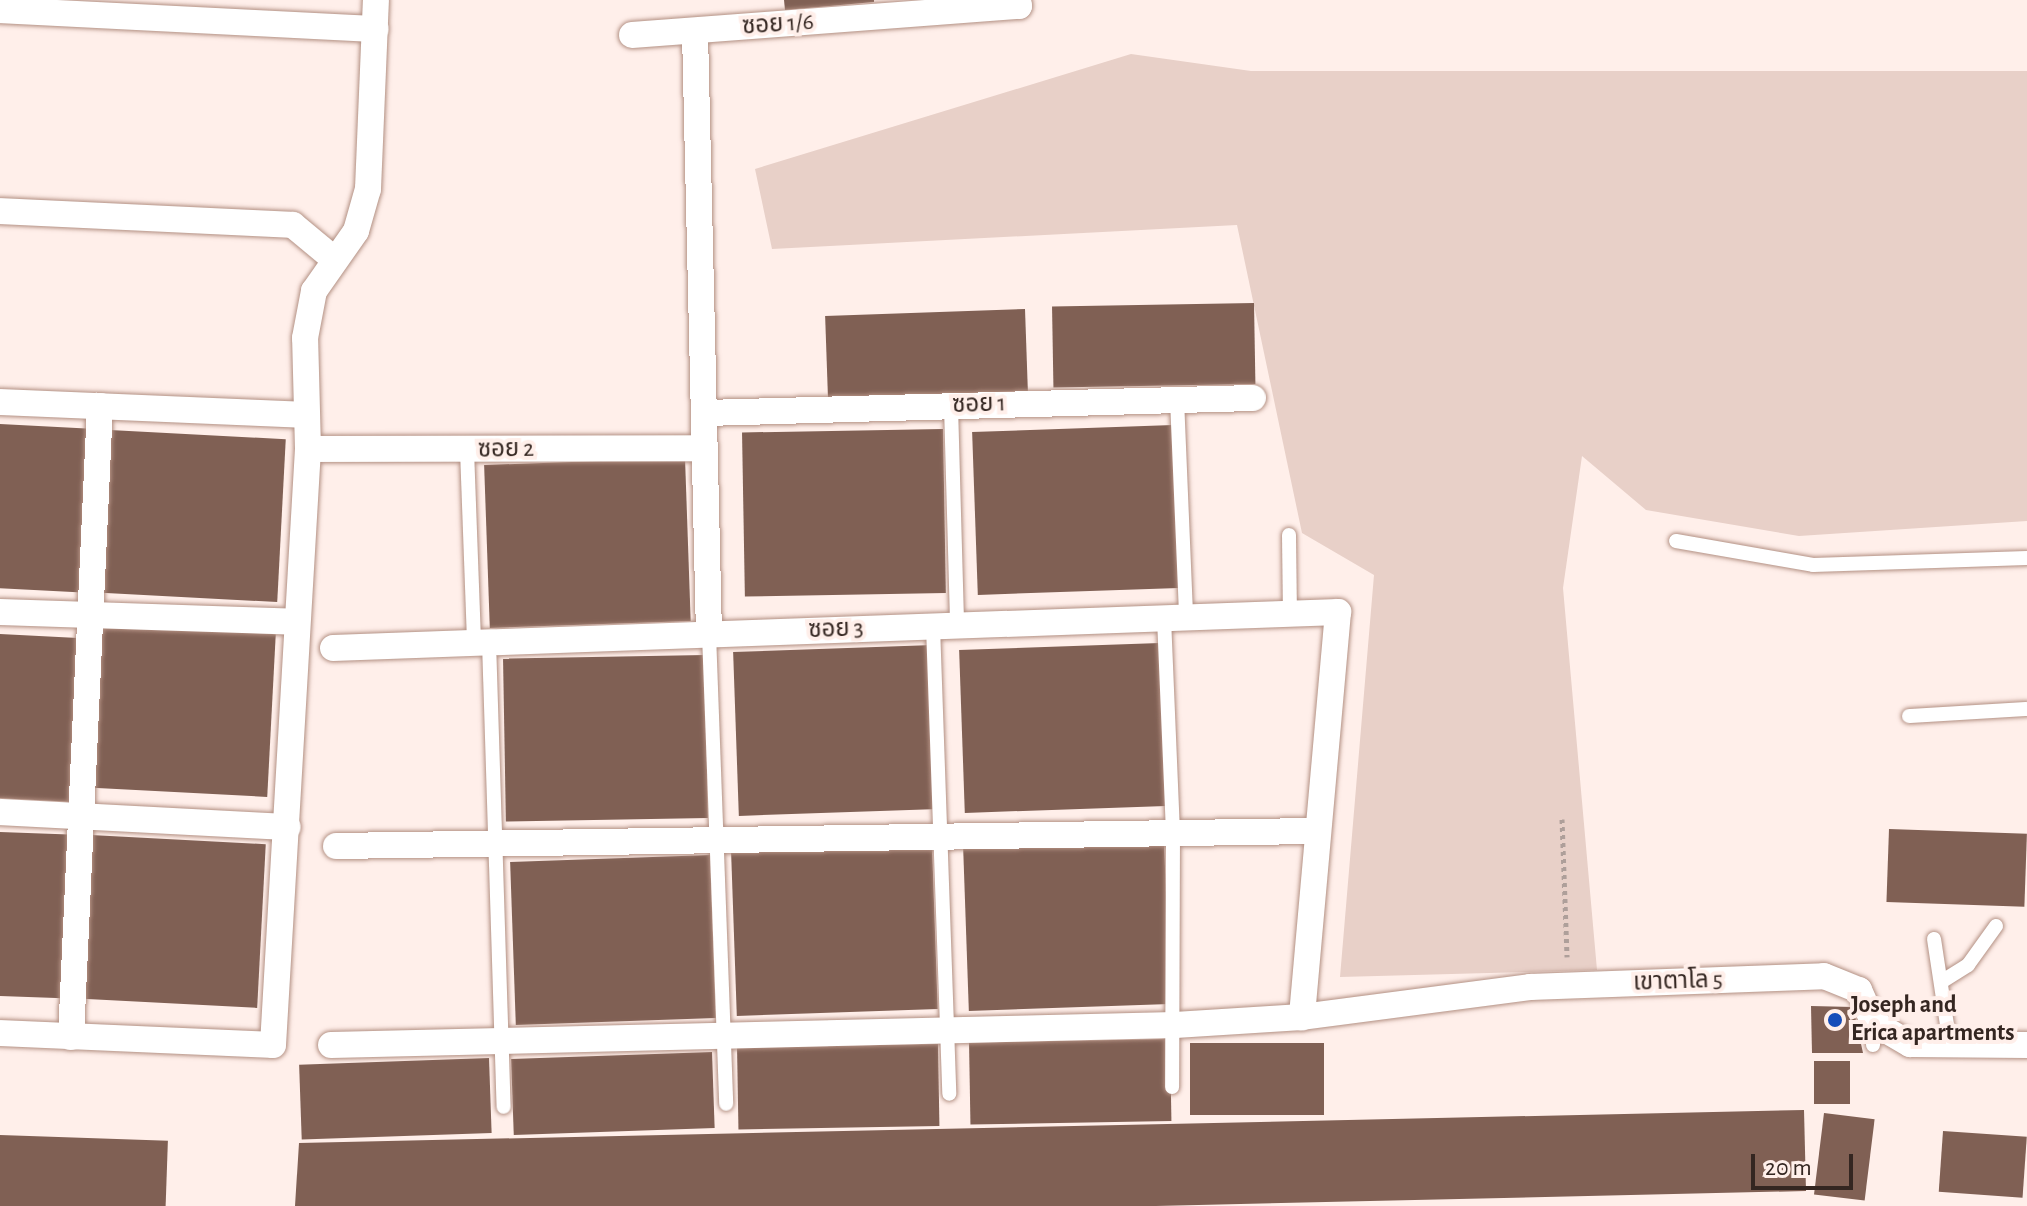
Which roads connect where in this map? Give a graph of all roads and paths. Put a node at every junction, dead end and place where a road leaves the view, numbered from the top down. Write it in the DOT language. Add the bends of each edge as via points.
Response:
graph roads {
  1 [pos="376,0"];
  2 [pos="1019,3"];
  3 [pos="0,10"];
  4 [pos="765,13"];
  5 [pos="376,29"];
  6 [pos="695,32"];
  7 [pos="632,35"];
  8 [pos="0,211"];
  9 [pos="334,259"];
  10 [pos="1253,398"];
  11 [pos="1177,399"];
  12 [pos="0,402"];
  13 [pos="100,406"];
  14 [pos="951,406"];
  15 [pos="705,413"];
  16 [pos="307,415"];
  17 [pos="705,448"];
  18 [pos="308,449"];
  19 [pos="467,450"];
  20 [pos="1289,535"];
  21 [pos="1676,541"];
  22 [pos="2027,558"];
  23 [pos="0,612"];
  24 [pos="1290,613"];
  25 [pos="90,615"];
  26 [pos="1175,617"];
  27 [pos="296,622"];
  28 [pos="945,626"];
  29 [pos="709,634"];
  30 [pos="481,642"];
  31 [pos="333,648"];
  32 [pos="2027,709"];
  33 [pos="1909,716"];
  34 [pos="0,812"];
  35 [pos="81,816"];
  36 [pos="1562,819"];
  37 [pos="288,827"];
  38 [pos="1317,831"];
  39 [pos="1173,833"];
  40 [pos="944,837"];
  41 [pos="720,840"];
  42 [pos="492,844"];
  43 [pos="336,846"];
  44 [pos="1996,926"];
  45 [pos="1934,939"];
  46 [pos="1941,982"];
  47 [pos="1568,986"];
  48 [pos="1302,1017"];
  49 [pos="1175,1025"];
  50 [pos="951,1029"];
  51 [pos="0,1033"];
  52 [pos="722,1034"];
  53 [pos="71,1037"];
  54 [pos="503,1038"];
  55 [pos="331,1045"];
  56 [pos="1950,1045"];
  57 [pos="2027,1045"];
  58 [pos="1172,1087"];
  59 [pos="949,1094"];
  60 [pos="726,1104"];
  61 [pos="504,1107"];
  1 -- 5 [label="street"];
  2 -- 4 [label="street, ซอย 1/6"];
  3 -- 5 [label="street"];
  4 -- 6 [label="street, ซอย 1/6"];
  5 -- 9 [label="street" via="368,189 356,231"];
  6 -- 7 [label="street, ซอย 1/6"];
  6 -- 15 [label="street"];
  8 -- 9 [label="street" via="293,225"];
  9 -- 16 [label="street" via="314,291 305,338"];
  10 -- 11 [label="street, ซอย 1"];
  11 -- 14 [label="street, ซอย 1"];
  11 -- 26 [label="lane"];
  12 -- 13 [label="street"];
  13 -- 16 [label="street"];
  13 -- 25 [label="street"];
  14 -- 15 [label="street, ซอย 1"];
  14 -- 28 [label="lane"];
  15 -- 17 [label="street"];
  16 -- 18 [label="street"];
  17 -- 19 [label="street, ซอย 2"];
  17 -- 29 [label="street"];
  18 -- 19 [label="street, ซอย 2"];
  18 -- 27 [label="street"];
  19 -- 30 [label="lane"];
  20 -- 24 [label="lane"];
  21 -- 22 [label="lane" via="1813,565"];
  23 -- 25 [label="street"];
  24 -- 26 [label="street, ซอย 3"];
  24 -- 38 [label="street, ซอย 3" via="1338,612"];
  25 -- 27 [label="street"];
  25 -- 35 [label="street"];
  26 -- 28 [label="street, ซอย 3"];
  26 -- 39 [label="lane"];
  27 -- 37 [label="street"];
  28 -- 29 [label="street, ซอย 3"];
  28 -- 40 [label="lane"];
  29 -- 30 [label="street, ซอย 3"];
  29 -- 41 [label="lane"];
  30 -- 31 [label="street, ซอย 3"];
  30 -- 42 [label="lane"];
  32 -- 33 [label="lane"];
  34 -- 35 [label="street"];
  35 -- 37 [label="street"];
  35 -- 53 [label="street"];
  36 -- 47 [label="path"];
  37 -- 53 [label="street" via="273,1045"];
  38 -- 39 [label="street"];
  38 -- 48 [label="street"];
  39 -- 40 [label="street"];
  39 -- 49 [label="lane"];
  40 -- 41 [label="street"];
  40 -- 50 [label="lane"];
  41 -- 42 [label="street"];
  41 -- 52 [label="lane"];
  42 -- 43 [label="street"];
  42 -- 54 [label="lane"];
  44 -- 46 [label="lane" via="1968,965"];
  45 -- 46 [label="lane"];
  46 -- 56 [label="lane"];
  47 -- 48 [label="street, เขาตาโล 5"];
  47 -- 56 [label="street, เขาตาโล 5" via="1824,976 1859,990 1874,1034 1910,1044"];
  48 -- 49 [label="street, เขาตาโล 5"];
  49 -- 50 [label="street, เขาตาโล 5"];
  49 -- 58 [label="lane"];
  50 -- 52 [label="street, เขาตาโล 5"];
  50 -- 59 [label="lane"];
  51 -- 53 [label="street"];
  52 -- 54 [label="street, เขาตาโล 5"];
  52 -- 60 [label="lane"];
  54 -- 55 [label="street, เขาตาโล 5"];
  54 -- 61 [label="lane"];
  56 -- 57 [label="street, เขาตาโล 5"];
}
